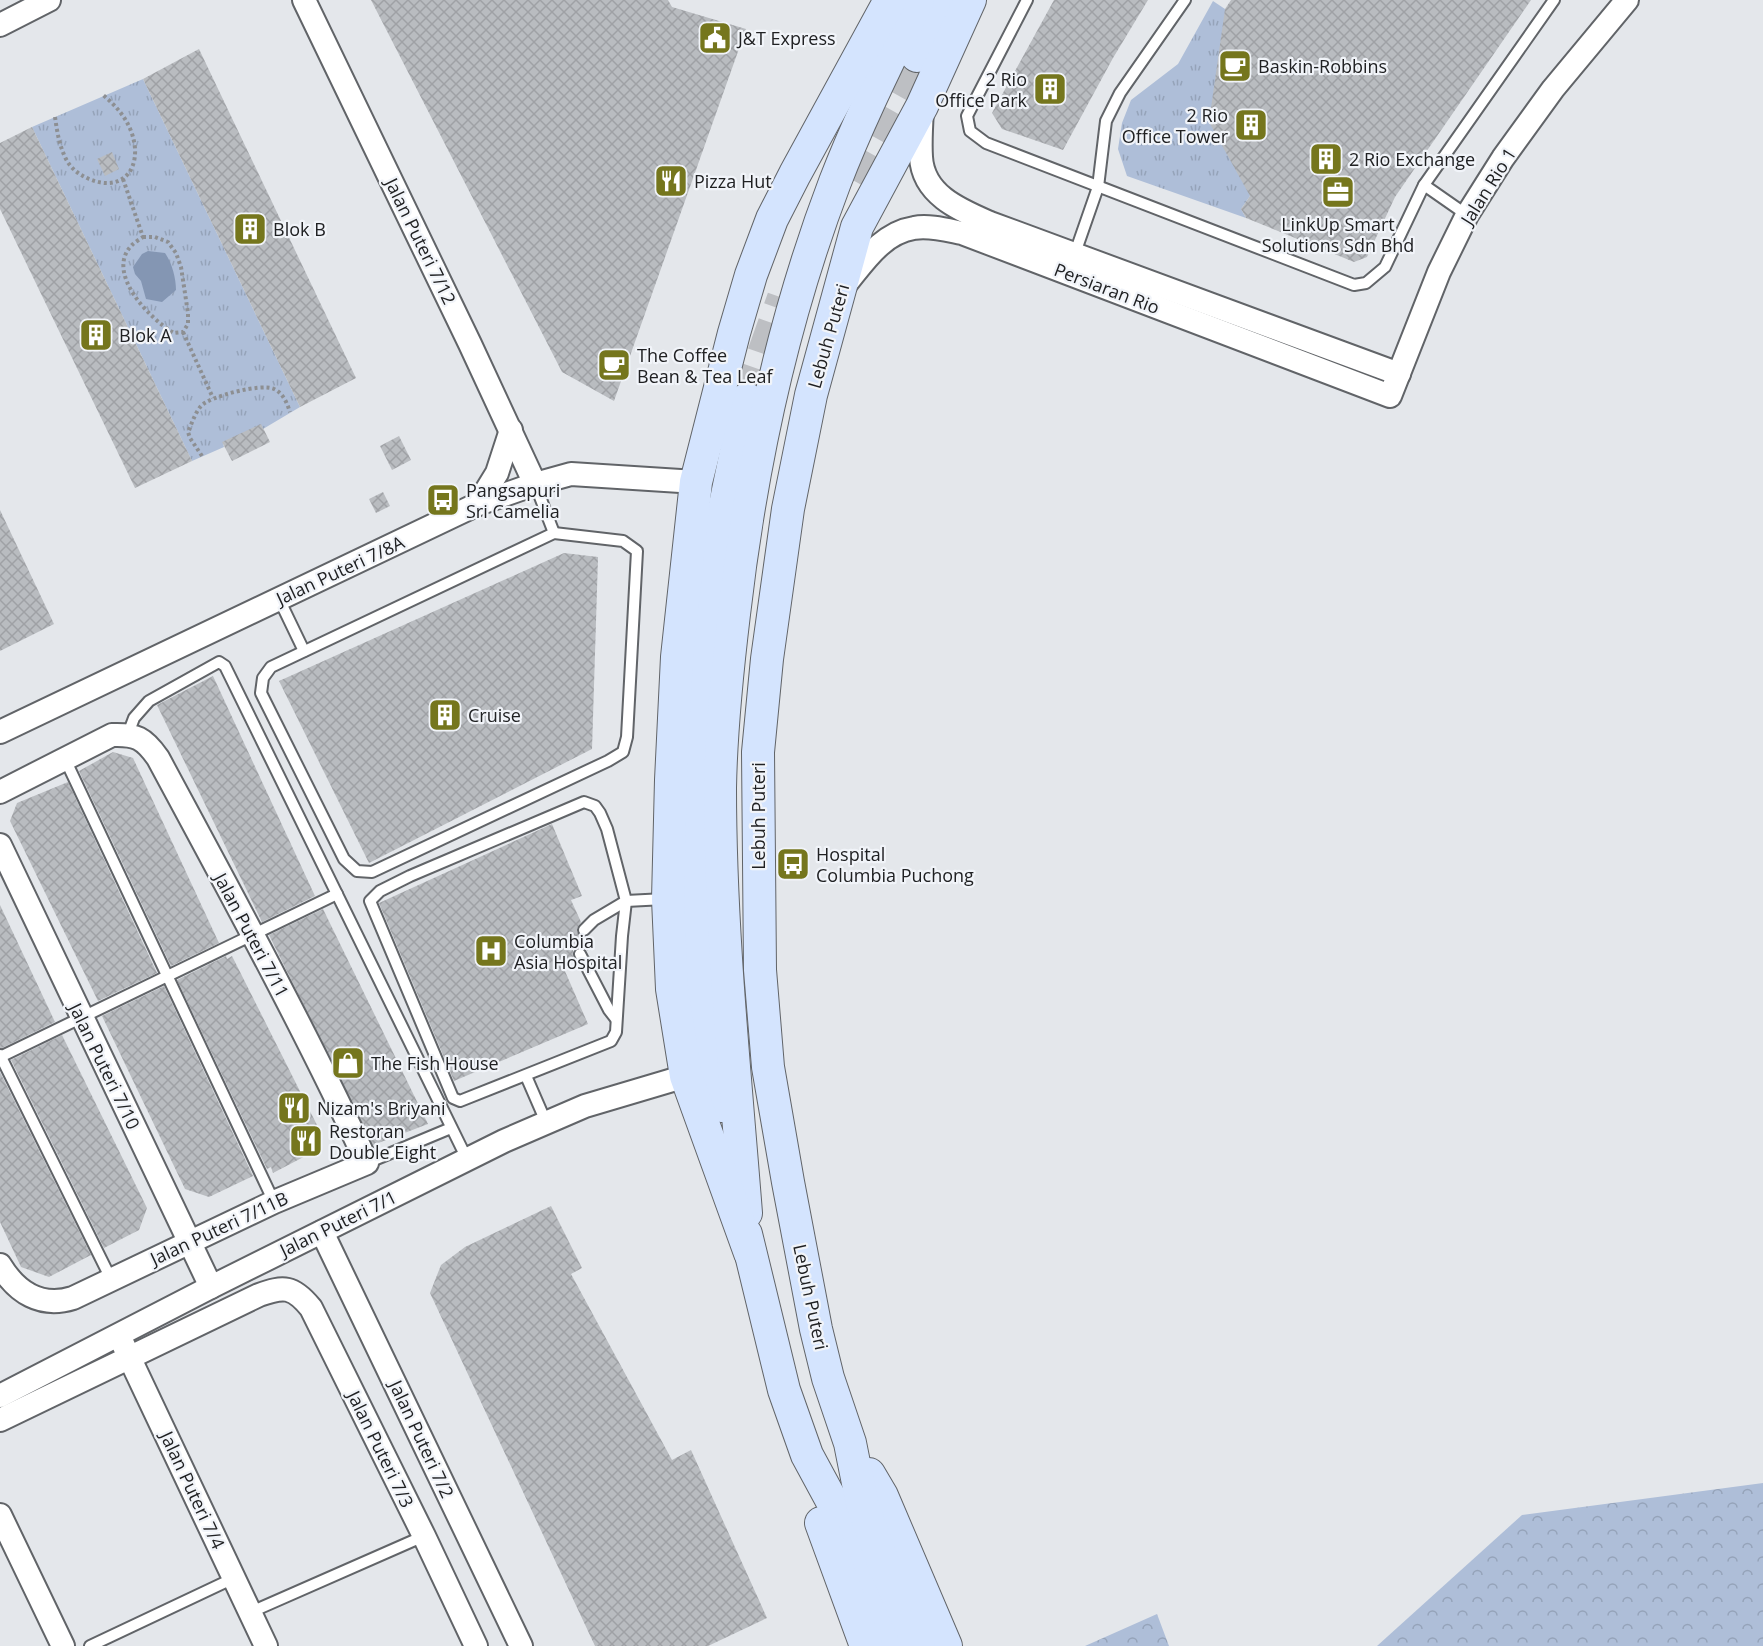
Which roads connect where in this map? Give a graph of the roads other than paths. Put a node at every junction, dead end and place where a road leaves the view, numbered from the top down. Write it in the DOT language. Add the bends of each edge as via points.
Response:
graph roads {
  1 [pos="49,0"];
  2 [pos="304,0"];
  3 [pos="890,0"];
  4 [pos="918,0"];
  5 [pos="947,0"];
  6 [pos="970,0"];
  7 [pos="1027,0"];
  8 [pos="1185,0"];
  9 [pos="1554,0"];
  10 [pos="1619,5"];
  11 [pos="0,25"];
  12 [pos="917,56"];
  13 [pos="922,106"];
  14 [pos="1424,185"];
  15 [pos="1098,187"];
  16 [pos="1467,215"];
  17 [pos="1071,264"];
  18 [pos="841,291"];
  19 [pos="1399,374"];
  20 [pos="1390,396"];
  21 [pos="747,399"];
  22 [pos="511,430"];
  23 [pos="571,474"];
  24 [pos="696,482"];
  25 [pos="535,484"];
  26 [pos="478,504"];
  27 [pos="554,532"];
  28 [pos="279,599"];
  29 [pos="304,651"];
  30 [pos="0,732"];
  31 [pos="120,735"];
  32 [pos="65,759"];
  33 [pos="0,792"];
  34 [pos="0,845"];
  35 [pos="337,894"];
  36 [pos="668,899"];
  37 [pos="626,901"];
  38 [pos="584,930"];
  39 [pos="253,935"];
  40 [pos="580,954"];
  41 [pos="168,976"];
  42 [pos="82,1018"];
  43 [pos="616,1019"];
  44 [pos="0,1056"];
  45 [pos="526,1076"];
  46 [pos="686,1076"];
  47 [pos="546,1122"];
  48 [pos="451,1128"];
  49 [pos="467,1159"];
  50 [pos="368,1163"];
  51 [pos="274,1202"];
  52 [pos="322,1232"];
  53 [pos="190,1241"];
  54 [pos="750,1253"];
  55 [pos="0,1266"];
  56 [pos="111,1279"];
  57 [pos="211,1287"];
  58 [pos="119,1335"];
  59 [pos="130,1357"];
  60 [pos="0,1395"];
  61 [pos="0,1420"];
  62 [pos="850,1443"];
  63 [pos="807,1455"];
  64 [pos="0,1515"];
  65 [pos="459,1518"];
  66 [pos="424,1536"];
  67 [pos="234,1578"];
  68 [pos="251,1612"];
  69 [pos="63,1646"];
  70 [pos="90,1646"];
  71 [pos="267,1646"];
  72 [pos="476,1646"];
  73 [pos="521,1646"];
  74 [pos="866,1646"];
  75 [pos="893,1646"];
  76 [pos="920,1646"];
  77 [pos="946,1646"];
  1 -- 11 [label="street"];
  2 -- 22 [label="street, Jalan Puteri 7/12"];
  3 -- 24 [label="main road" via="772,219 734,333"];
  4 -- 54 [label="main road" via="863,114 809,260 778,360 741,556 726,682 720,786 722,904"];
  5 -- 12 [label="main road"];
  6 -- 13 [label="main road, Lebuh Puteri"];
  7 -- 15 [label="lane" via="967,116 970,131 986,143"];
  8 -- 15 [label="lane" via="1120,93 1106,120"];
  9 -- 14 [label="lane"];
  10 -- 16 [label="street, Jalan Rio 1" via="1503,158"];
  13 -- 17 [label="street, Persiaran Rio" via="921,159 927,179 940,197"];
  13 -- 18 [label="main road, Lebuh Puteri" via="857,227"];
  14 -- 15 [label="lane" via="1385,267 1366,283 1354,285"];
  14 -- 16 [label="lane"];
  15 -- 17 [label="lane"];
  16 -- 19 [label="street, Jalan Rio 1" via="1439,272"];
  17 -- 18 [label="street, Persiaran Rio" via="962,233 914,228 875,248"];
  17 -- 19 [label="street, Persiaran Rio"];
  17 -- 20 [label="street, Persiaran Rio"];
  18 -- 62 [label="main road, Lebuh Puteri" via="811,395 788,509 758,752 758,869 760,970 768,1067 816,1329"];
  19 -- 20 [label="street, Jalan Rio 1"];
  21 -- 54 [label="main road" via="720,529 703,670 695,788 695,899 703,1016"];
  22 -- 23 [label="street" via="546,464"];
  22 -- 25 [label="street, Jalan Puteri 7/12"];
  22 -- 26 [label="street" via="497,473"];
  23 -- 24 [label="street, Jalan Puteri 7/8A"];
  23 -- 25 [label="street, Jalan Puteri 7/8A"];
  24 -- 36 [label="main road" via="677,657"];
  25 -- 26 [label="street, Jalan Puteri 7/8A"];
  25 -- 27 [label="lane"];
  26 -- 28 [label="street, Jalan Puteri 7/8A"];
  27 -- 29 [label="lane"];
  27 -- 29 [label="lane" via="623,541 637,551 623,752 372,872 357,871 344,859 261,693 263,678 271,667"];
  28 -- 29 [label="lane"];
  28 -- 30 [label="street, Jalan Puteri 7/8A"];
  31 -- 32 [label="street"];
  31 -- 35 [label="lane" via="148,701 219,662 225,666"];
  31 -- 39 [label="street, Jalan Puteri 7/11" via="139,737 158,758"];
  32 -- 33 [label="street"];
  32 -- 41 [label="lane"];
  34 -- 42 [label="street, Jalan Puteri 7/10"];
  35 -- 39 [label="lane"];
  35 -- 48 [label="lane"];
  36 -- 37 [label="lane"];
  36 -- 46 [label="main road" via="672,989"];
  37 -- 38 [label="lane"];
  37 -- 43 [label="lane"];
  37 -- 45 [label="lane" via="600,813 584,802 410,876 380,891 370,901 453,1098 460,1101"];
  39 -- 41 [label="lane"];
  39 -- 50 [label="street, Jalan Puteri 7/11"];
  40 -- 43 [label="lane"];
  41 -- 42 [label="lane"];
  41 -- 51 [label="lane"];
  42 -- 44 [label="lane"];
  42 -- 53 [label="street, Jalan Puteri 7/10"];
  43 -- 45 [label="lane" via="611,1041"];
  44 -- 56 [label="lane"];
  45 -- 47 [label="lane"];
  46 -- 47 [label="street, Jalan Puteri 7/1" via="585,1106"];
  46 -- 54 [label="main road"];
  47 -- 49 [label="street, Jalan Puteri 7/1"];
  48 -- 49 [label="lane"];
  48 -- 50 [label="lane"];
  49 -- 52 [label="street, Jalan Puteri 7/1"];
  50 -- 51 [label="street, Jalan Puteri 7/11B"];
  51 -- 53 [label="street, Jalan Puteri 7/11B"];
  52 -- 57 [label="street, Jalan Puteri 7/1"];
  52 -- 65 [label="street, Jalan Puteri 7/2"];
  53 -- 56 [label="street, Jalan Puteri 7/11B"];
  53 -- 57 [label="street, Jalan Puteri 7/10"];
  54 -- 63 [label="main road" via="784,1390"];
  55 -- 56 [label="street, Jalan Puteri 7/11B" via="21,1290 47,1302 73,1298"];
  57 -- 58 [label="street, Jalan Puteri 7/1"];
  58 -- 59 [label="street, Jalan Puteri 7/4"];
  58 -- 60 [label="street, Jalan Puteri 7/1"];
  59 -- 61 [label="street"];
  59 -- 66 [label="street, Jalan Puteri 7/3" via="258,1295 288,1288 311,1308"];
  59 -- 67 [label="street, Jalan Puteri 7/4"];
  62 -- 76 [label="main road, Lebuh Puteri" via="862,1503"];
  62 -- 77 [label="main road" via="882,1496"];
  63 -- 74 [label="main road" via="822,1527"];
  63 -- 75 [label="main road" via="840,1516"];
  64 -- 69 [label="street"];
  65 -- 66 [label="street"];
  65 -- 73 [label="street, Jalan Puteri 7/2"];
  66 -- 68 [label="lane"];
  66 -- 72 [label="street, Jalan Puteri 7/3"];
  67 -- 68 [label="street, Jalan Puteri 7/4"];
  67 -- 70 [label="lane"];
  68 -- 71 [label="street, Jalan Puteri 7/4"];
}
